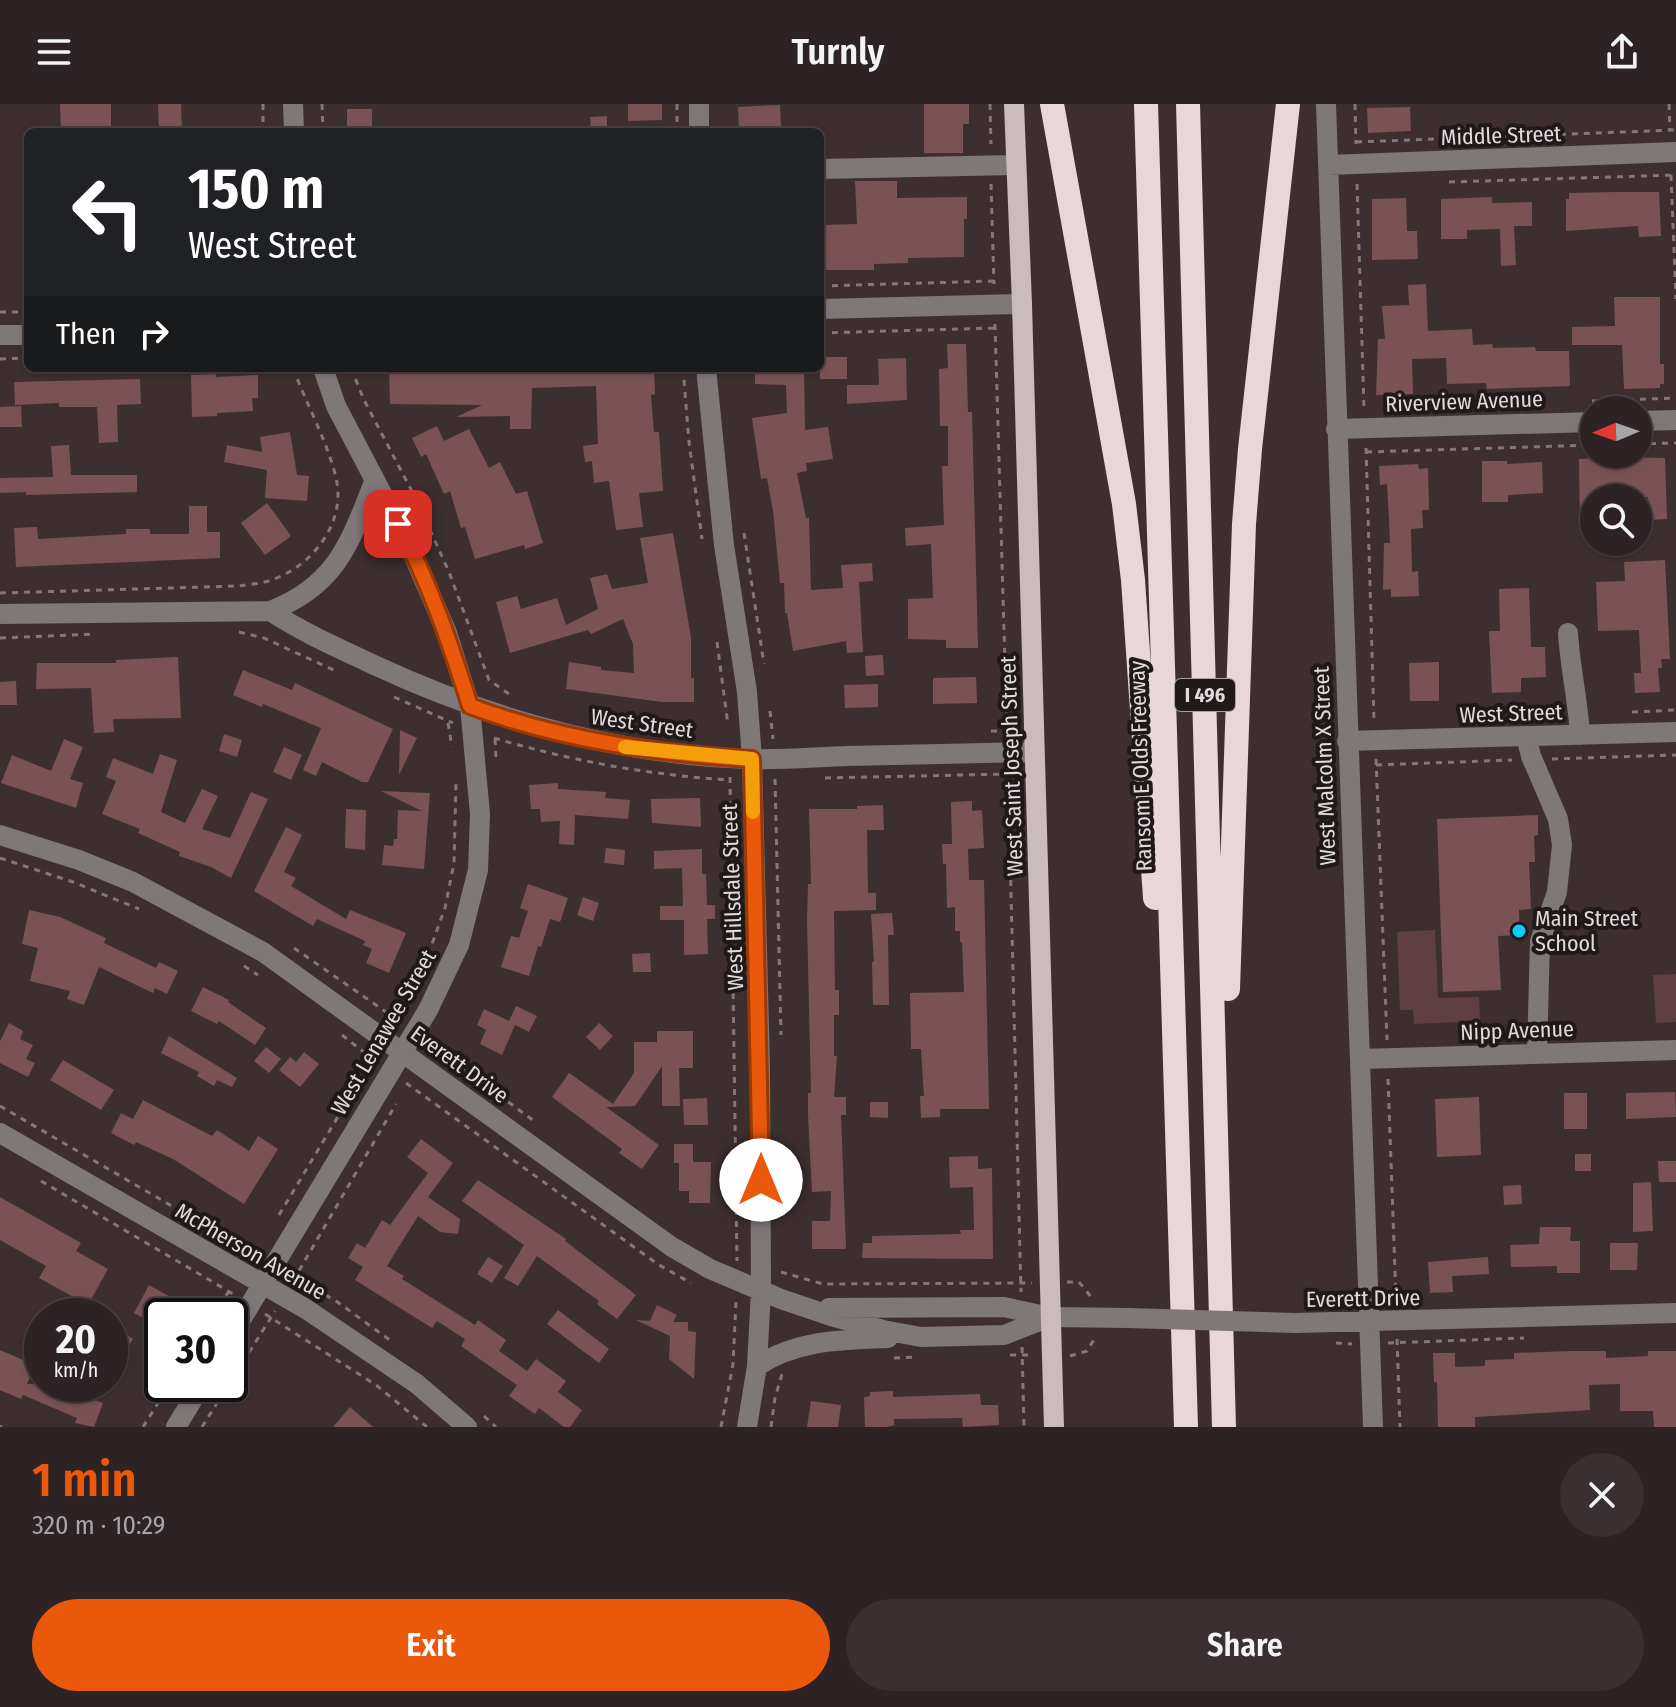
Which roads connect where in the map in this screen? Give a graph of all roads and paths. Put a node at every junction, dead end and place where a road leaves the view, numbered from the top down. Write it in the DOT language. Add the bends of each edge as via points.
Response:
graph roads {
  1 [pos="263,104"];
  2 [pos="293,104"];
  3 [pos="322,104"];
  4 [pos="677,104"];
  5 [pos="699,104"];
  6 [pos="1014,104"];
  7 [pos="1052,104"];
  8 [pos="1146,104"];
  9 [pos="1188,104"];
  10 [pos="1288,104"];
  11 [pos="1326,104"];
  12 [pos="1355,104"];
  13 [pos="1669,104"];
  14 [pos="263,128"];
  15 [pos="294,128"];
  16 [pos="323,128"];
  17 [pos="677,128"];
  18 [pos="699,128"];
  19 [pos="1676,130"];
  20 [pos="1670,131"];
  21 [pos="1356,142"];
  22 [pos="1673,152"];
  23 [pos="1357,164"];
  24 [pos="1014,165"];
  25 [pos="1328,165"];
  26 [pos="824,169"];
  27 [pos="1674,175"];
  28 [pos="1436,182"];
  29 [pos="994,281"];
  30 [pos="824,286"];
  31 [pos="1676,299"];
  32 [pos="1022,304"];
  33 [pos="824,309"];
  34 [pos="0,312"];
  35 [pos="24,312"];
  36 [pos="995,328"];
  37 [pos="824,333"];
  38 [pos="0,335"];
  39 [pos="24,335"];
  40 [pos="24,358"];
  41 [pos="0,359"];
  42 [pos="295,372"];
  43 [pos="324,372"];
  44 [pos="353,372"];
  45 [pos="683,372"];
  46 [pos="706,372"];
  47 [pos="1676,420"];
  48 [pos="1652,421"];
  49 [pos="1580,422"];
  50 [pos="1365,428"];
  51 [pos="1336,429"];
  52 [pos="1676,443"];
  53 [pos="1652,444"];
  54 [pos="1580,445"];
  55 [pos="1366,452"];
  56 [pos="374,482"];
  57 [pos="703,544"];
  58 [pos="0,593"];
  59 [pos="270,611"];
  60 [pos="0,614"];
  61 [pos="1568,633"];
  62 [pos="717,642"];
  63 [pos="518,700"];
  64 [pos="470,706"];
  65 [pos="728,724"];
  66 [pos="991,731"];
  67 [pos="1007,731"];
  68 [pos="1676,732"];
  69 [pos="1580,735"];
  70 [pos="1526,736"];
  71 [pos="773,738"];
  72 [pos="1375,740"];
  73 [pos="1347,741"];
  74 [pos="452,748"];
  75 [pos="752,749"];
  76 [pos="1034,752"];
  77 [pos="730,758"];
  78 [pos="455,776"];
  79 [pos="0,835"];
  80 [pos="0,858"];
  81 [pos="150,914"];
  82 [pos="286,943"];
  83 [pos="241,964"];
  84 [pos="266,980"];
  85 [pos="396,1019"];
  86 [pos="337,1032"];
  87 [pos="414,1032"];
  88 [pos="384,1039"];
  89 [pos="1676,1050"];
  90 [pos="402,1051"];
  91 [pos="1537,1053"];
  92 [pos="1387,1058"];
  93 [pos="373,1059"];
  94 [pos="1360,1059"];
  95 [pos="542,1127"];
  96 [pos="0,1133"];
  97 [pos="1177,1133"];
  98 [pos="38,1180"];
  99 [pos="279,1215"];
  100 [pos="256,1254"];
  101 [pos="729,1255"];
  102 [pos="737,1258"];
  103 [pos="761,1266"];
  104 [pos="1219,1271"];
  105 [pos="242,1273"];
  106 [pos="737,1281"];
  107 [pos="1049,1282"];
  108 [pos="262,1285"];
  109 [pos="761,1291"];
  110 [pos="228,1292"];
  111 [pos="224,1298"];
  112 [pos="1093,1299"];
  113 [pos="250,1305"];
  114 [pos="799,1305"];
  115 [pos="248,1308"];
  116 [pos="1676,1313"];
  117 [pos="1050,1317"];
  118 [pos="1397,1322"];
  119 [pos="1370,1323"];
  120 [pos="1097,1335"];
  121 [pos="921,1337"];
  122 [pos="1007,1355"];
  123 [pos="1051,1356"];
  124 [pos="929,1357"];
  125 [pos="882,1358"];
  126 [pos="757,1366"];
  127 [pos="792,1367"];
  128 [pos="159,1402"];
  129 [pos="191,1402"];
  130 [pos="218,1402"];
  131 [pos="143,1427"];
  132 [pos="176,1427"];
  133 [pos="202,1427"];
  134 [pos="427,1427"];
  135 [pos="467,1427"];
  136 [pos="721,1427"];
  137 [pos="747,1427"];
  138 [pos="771,1427"];
  139 [pos="1054,1427"];
  140 [pos="1186,1427"];
  141 [pos="1224,1427"];
  142 [pos="1373,1427"];
  143 [pos="1400,1427"];
  1 -- 14 [label="path"];
  2 -- 15 [label="street"];
  3 -- 16 [label="path"];
  4 -- 17 [label="path"];
  5 -- 18 [label="street"];
  6 -- 24 [label="main road, West Saint Joseph Street"];
  7 -- 97 [label="highway" via="1124,504"];
  8 -- 97 [label="highway, Ransom E Olds Freeway / I 496"];
  9 -- 104 [label="highway, I 496"];
  10 -- 104 [label="highway" via="1244,524 1230,880 1227,1178"];
  11 -- 25 [label="street, West Malcolm X Street"];
  12 -- 21 [label="path"];
  13 -- 20 [label="path"];
  19 -- 20 [label="path"];
  20 -- 21 [label="path"];
  20 -- 22 [label="path"];
  21 -- 23 [label="path"];
  22 -- 23 [label="street, Middle Street"];
  22 -- 27 [label="path"];
  23 -- 25 [label="street, Middle Street"];
  23 -- 50 [label="path"];
  24 -- 26 [label="street"];
  24 -- 32 [label="main road, West Saint Joseph Street"];
  25 -- 51 [label="street, West Malcolm X Street"];
  27 -- 28 [label="path"];
  27 -- 31 [label="path"];
  29 -- 30 [label="path"];
  32 -- 33 [label="street"];
  32 -- 76 [label="main road, West Saint Joseph Street"];
  34 -- 35 [label="path"];
  36 -- 37 [label="path"];
  38 -- 39 [label="street"];
  40 -- 41 [label="path"];
  42 -- 58 [label="path" via="337,485 331,528 301,564 273,580 238,586"];
  43 -- 56 [label="street, West Lenawee Street"];
  44 -- 63 [label="path" via="449,572 489,680"];
  45 -- 57 [label="path"];
  46 -- 75 [label="street, West Hillsdale Street"];
  47 -- 48 [label="street"];
  49 -- 50 [label="street, Riverview Avenue"];
  50 -- 51 [label="street, Riverview Avenue"];
  50 -- 55 [label="path"];
  51 -- 73 [label="street, West Malcolm X Street"];
  52 -- 53 [label="path"];
  54 -- 55 [label="path"];
  55 -- 72 [label="path"];
  56 -- 59 [label="street" via="351,540 335,564 318,585"];
  56 -- 64 [label="street, West Lenawee Street" via="409,545 447,633"];
  59 -- 60 [label="street"];
  59 -- 64 [label="street, West Street" via="314,637"];
  61 -- 69 [label="street"];
  62 -- 65 [label="path"];
  64 -- 74 [label="path" via="448,722"];
  64 -- 77 [label="street, West Street" via="583,739"];
  64 -- 87 [label="street, West Lenawee Street" via="480,814 478,870 459,945"];
  66 -- 67 [label="path"];
  68 -- 69 [label="street, West Street"];
  69 -- 70 [label="street, West Street"];
  70 -- 72 [label="street, West Street"];
  70 -- 91 [label="street" via="1558,819 1562,845 1557,892 1540,941"];
  71 -- 75 [label="path"];
  72 -- 73 [label="street, West Street"];
  72 -- 92 [label="path"];
  73 -- 94 [label="street, West Malcolm X Street"];
  75 -- 76 [label="street, West Street"];
  75 -- 77 [label="street, West Street"];
  75 -- 103 [label="street, West Hillsdale Street"];
  76 -- 107 [label="main road, West Saint Joseph Street"];
  77 -- 102 [label="path"];
  78 -- 85 [label="path" via="454,863 445,908 419,982"];
  79 -- 88 [label="street, Everett Drive" via="79,860 165,898 263,952"];
  80 -- 81 [label="path"];
  82 -- 85 [label="path"];
  83 -- 84 [label="path"];
  85 -- 87 [label="path"];
  85 -- 88 [label="path"];
  86 -- 93 [label="path"];
  87 -- 90 [label="street, West Lenawee Street"];
  87 -- 95 [label="path"];
  88 -- 90 [label="street, Everett Drive"];
  88 -- 93 [label="path"];
  89 -- 91 [label="street, Nipp Avenue"];
  90 -- 106 [label="street, Everett Drive" via="672,1247"];
  90 -- 108 [label="street, West Lenawee Street"];
  91 -- 92 [label="street, Nipp Avenue"];
  92 -- 94 [label="street, Nipp Avenue"];
  92 -- 118 [label="path"];
  93 -- 99 [label="path"];
  94 -- 119 [label="street, West Malcolm X Street"];
  96 -- 105 [label="street, McPherson Avenue"];
  97 -- 140 [label="highway, Ransom E Olds Freeway / I 496"];
  98 -- 110 [label="path"];
  100 -- 105 [label="path"];
  101 -- 102 [label="path"];
  102 -- 103 [label="path"];
  102 -- 106 [label="path"];
  103 -- 107 [label="path" via="823,1284"];
  103 -- 109 [label="street, West Hillsdale Street"];
  104 -- 141 [label="highway, I 496"];
  105 -- 108 [label="street, McPherson Avenue"];
  105 -- 110 [label="path"];
  106 -- 109 [label="street, Everett Drive"];
  106 -- 136 [label="path" via="733,1364"];
  107 -- 112 [label="path" via="1079,1282"];
  107 -- 117 [label="main road, West Saint Joseph Street"];
  108 -- 113 [label="street, West Lenawee Street"];
  108 -- 135 [label="street, McPherson Avenue" via="417,1384"];
  109 -- 114 [label="street, Everett Drive"];
  109 -- 126 [label="street, West Hillsdale Street"];
  110 -- 111 [label="path"];
  110 -- 113 [label="path"];
  113 -- 115 [label="street, West Lenawee Street"];
  113 -- 134 [label="path" via="376,1385"];
  114 -- 117 [label="street, Everett Drive" via="1004,1307"];
  114 -- 121 [label="street, Everett Drive"];
  116 -- 118 [label="street, Everett Drive"];
  117 -- 119 [label="street, Everett Drive, bridge"];
  117 -- 121 [label="street, Everett Drive" via="1004,1335"];
  117 -- 123 [label="main road, West Saint Joseph Street"];
  118 -- 119 [label="street, Everett Drive"];
  118 -- 143 [label="path"];
  119 -- 142 [label="street, West Malcolm X Street"];
  120 -- 123 [label="path" via="1087,1351"];
  121 -- 126 [label="street" via="806,1344"];
  122 -- 123 [label="path"];
  123 -- 139 [label="main road, West Saint Joseph Street"];
  124 -- 125 [label="path"];
  126 -- 137 [label="street, West Hillsdale Street"];
  127 -- 138 [label="path" via="782,1374"];
  128 -- 131 [label="path"];
  129 -- 132 [label="street"];
  130 -- 133 [label="path"];
}
